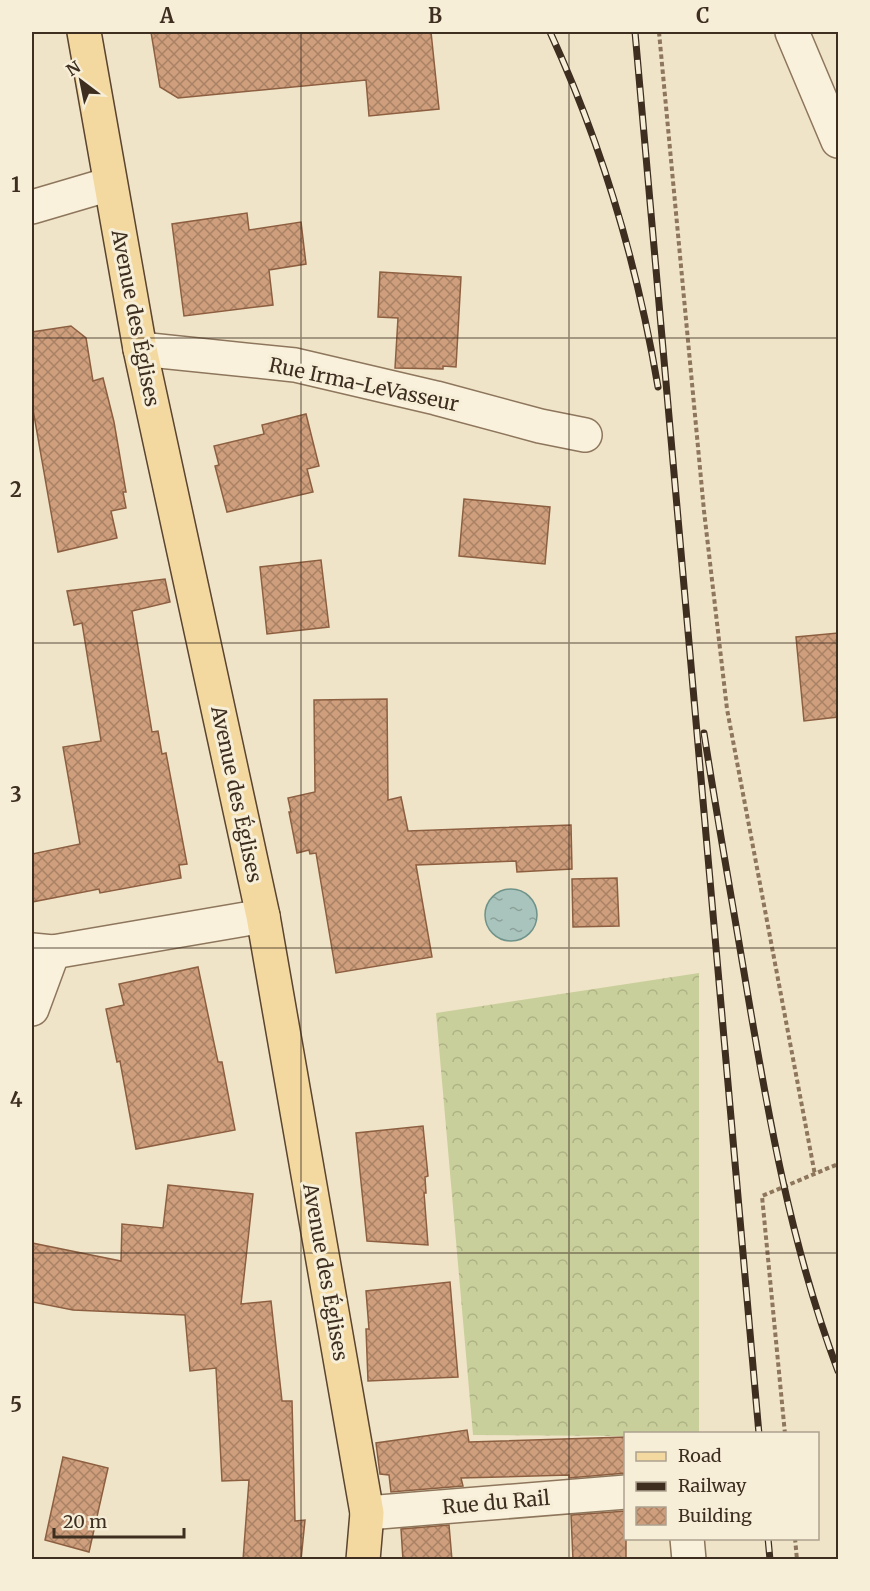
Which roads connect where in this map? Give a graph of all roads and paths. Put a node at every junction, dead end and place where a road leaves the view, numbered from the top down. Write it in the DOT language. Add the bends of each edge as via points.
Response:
graph roads {
  1 [pos="84,32"];
  2 [pos="659,32"];
  3 [pos="792,32"];
  4 [pos="838,141"];
  5 [pos="110,184"];
  6 [pos="32,207"];
  7 [pos="140,349"];
  8 [pos="585,435"];
  9 [pos="263,916"];
  10 [pos="42,951"];
  11 [pos="32,1009"];
  12 [pos="838,1164"];
  13 [pos="815,1175"];
  14 [pos="785,1432"];
  15 [pos="624,1492"];
  16 [pos="366,1513"];
  17 [pos="687,1540"];
  18 [pos="795,1540"];
  19 [pos="363,1560"];
  20 [pos="689,1560"];
  21 [pos="797,1560"];
  1 -- 5 [label="main road, Avenue des Églises"];
  2 -- 13 [label="path" via="727,709"];
  3 -- 4 [label="street"];
  5 -- 6 [label="street"];
  5 -- 7 [label="main road, Avenue des Églises"];
  7 -- 8 [label="street, Rue Irma-LeVasseur" via="295,365"];
  7 -- 9 [label="main road, Avenue des Églises"];
  9 -- 10 [label="street"];
  9 -- 16 [label="main road, Avenue des Églises"];
  10 -- 11 [label="street"];
  12 -- 13 [label="path"];
  13 -- 14 [label="path" via="762,1196"];
  15 -- 16 [label="street, Rue du Rail"];
  16 -- 19 [label="main road, Avenue des Églises"];
  17 -- 20 [label="street"];
  18 -- 21 [label="path"];
}
